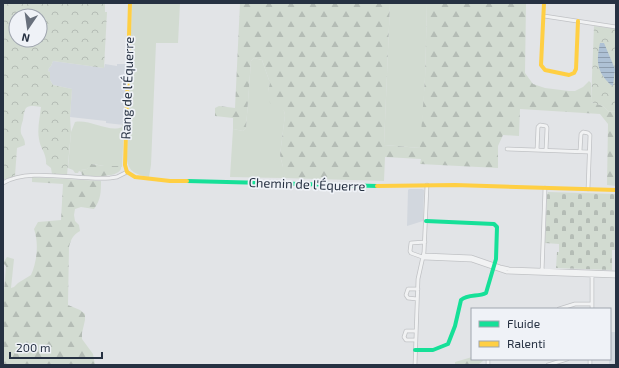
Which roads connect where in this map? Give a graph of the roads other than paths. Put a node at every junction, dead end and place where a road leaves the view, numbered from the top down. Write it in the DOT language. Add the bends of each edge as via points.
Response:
graph roads {
  1 [pos="130,3"];
  2 [pos="544,3"];
  3 [pos="544,16"];
  4 [pos="578,21"];
  5 [pos="616,27"];
  6 [pos="507,149"];
  7 [pos="537,150"];
  8 [pos="546,150"];
  9 [pos="580,151"];
  10 [pos="589,152"];
  11 [pos="128,172"];
  12 [pos="3,182"];
  13 [pos="427,185"];
  14 [pos="545,188"];
  15 [pos="588,189"];
  16 [pos="616,190"];
  17 [pos="426,221"];
  18 [pos="425,242"];
  19 [pos="424,256"];
  20 [pos="493,266"];
  21 [pos="542,272"];
  22 [pos="616,273"];
  23 [pos="592,274"];
  24 [pos="616,276"];
  25 [pos="418,289"];
  26 [pos="417,299"];
  27 [pos="592,304"];
  28 [pos="562,308"];
  29 [pos="592,308"];
  30 [pos="416,331"];
  31 [pos="415,340"];
  32 [pos="415,350"];
  33 [pos="564,360"];
  34 [pos="415,365"];
  35 [pos="548,365"];
  1 -- 11 [label="street, Rang de l'Équerre" via="124,158"];
  2 -- 3 [label="street"];
  3 -- 4 [label="street"];
  3 -- 4 [label="street" via="542,67 568,75 574,74 576,69"];
  4 -- 5 [label="street"];
  6 -- 7 [label="street"];
  7 -- 8 [label="street"];
  7 -- 8 [label="street" via="537,128 542,125 547,128"];
  8 -- 9 [label="street"];
  9 -- 10 [label="street"];
  9 -- 10 [label="street" via="581,134 586,132 590,135"];
  10 -- 15 [label="street"];
  11 -- 12 [label="street" via="110,178 28,176"];
  11 -- 13 [label="street, Chemin de l'Équerre" via="137,177 170,181"];
  13 -- 14 [label="street, Chemin de l'Équerre"];
  13 -- 17 [label="street"];
  14 -- 15 [label="street, Chemin de l'Équerre"];
  14 -- 21 [label="street"];
  15 -- 16 [label="street, Chemin de l'Équerre"];
  17 -- 18 [label="street"];
  17 -- 20 [label="street" via="494,224 497,233 496,259"];
  18 -- 19 [label="street"];
  18 -- 19 [label="street" via="412,242 410,245 411,253"];
  19 -- 20 [label="street" via="469,260"];
  19 -- 25 [label="street"];
  20 -- 21 [label="street" via="507,272"];
  20 -- 32 [label="street" via="486,293 467,296 461,300 448,344 432,350"];
  21 -- 23 [label="street"];
  22 -- 23 [label="street"];
  23 -- 24 [label="street"];
  23 -- 27 [label="street"];
  25 -- 26 [label="street"];
  25 -- 26 [label="street" via="408,289 406,295"];
  26 -- 30 [label="street"];
  27 -- 28 [label="street" via="575,304"];
  27 -- 29 [label="street"];
  30 -- 31 [label="street"];
  30 -- 31 [label="street" via="406,331 404,337 406,340"];
  31 -- 32 [label="street"];
  32 -- 34 [label="street"];
  33 -- 35 [label="street"];
}
